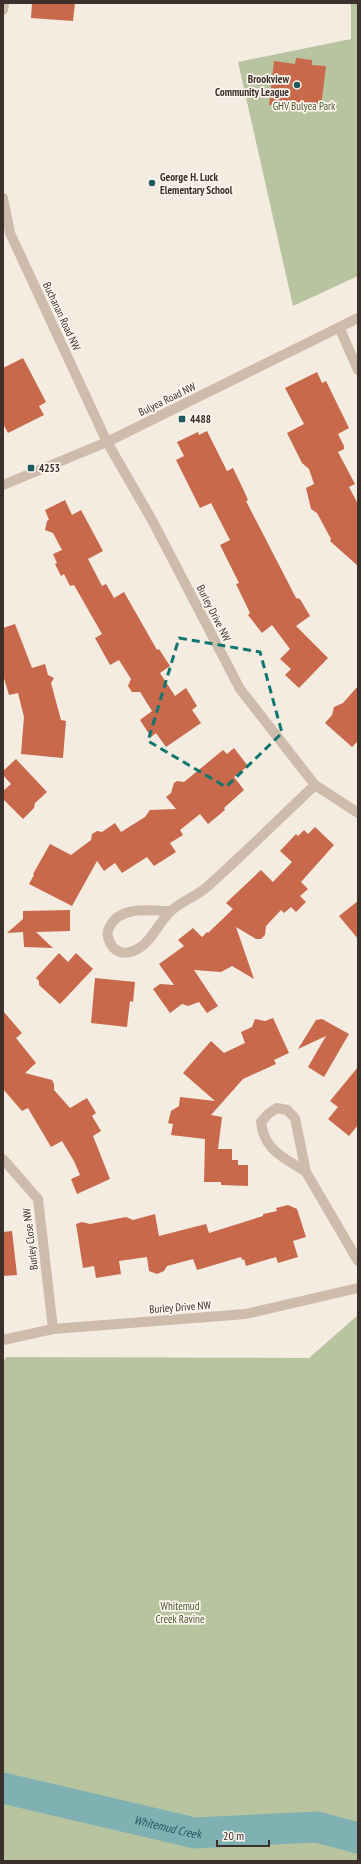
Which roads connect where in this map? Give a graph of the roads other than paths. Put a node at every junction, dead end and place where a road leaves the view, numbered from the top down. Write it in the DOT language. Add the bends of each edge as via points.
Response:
graph roads {
  1 [pos="4,3"];
  2 [pos="3,10"];
  3 [pos="3,198"];
  4 [pos="358,318"];
  5 [pos="339,327"];
  6 [pos="358,370"];
  7 [pos="107,442"];
  8 [pos="3,485"];
  9 [pos="315,785"];
  10 [pos="358,813"];
  11 [pos="171,910"];
  12 [pos="3,1158"];
  13 [pos="306,1172"];
  14 [pos="358,1261"];
  15 [pos="358,1288"];
  16 [pos="53,1329"];
  17 [pos="3,1340"];
  1 -- 2 [label="street"];
  3 -- 7 [label="street, Buchanan Road NW" via="10,233"];
  4 -- 5 [label="street, Bulyea Road NW"];
  5 -- 6 [label="street"];
  5 -- 7 [label="street, Bulyea Road NW"];
  7 -- 8 [label="street, Bulyea Road NW"];
  7 -- 9 [label="street, Burley Drive NW" via="152,520 240,689"];
  9 -- 10 [label="street, Burley Drive NW"];
  9 -- 11 [label="street" via="206,888"];
  11 -- 11 [label="street" via="151,938 132,951 123,953 114,950 110,944 107,935 109,929 114,919 120,915 128,912"];
  12 -- 16 [label="street, Burley Close NW" via="38,1199"];
  13 -- 13 [label="street" via="296,1118 287,1110 277,1108 261,1122 262,1135 270,1148"];
  13 -- 14 [label="street"];
  15 -- 16 [label="street, Burley Drive NW" via="246,1314"];
  16 -- 17 [label="street, Burley Drive NW"];
}
